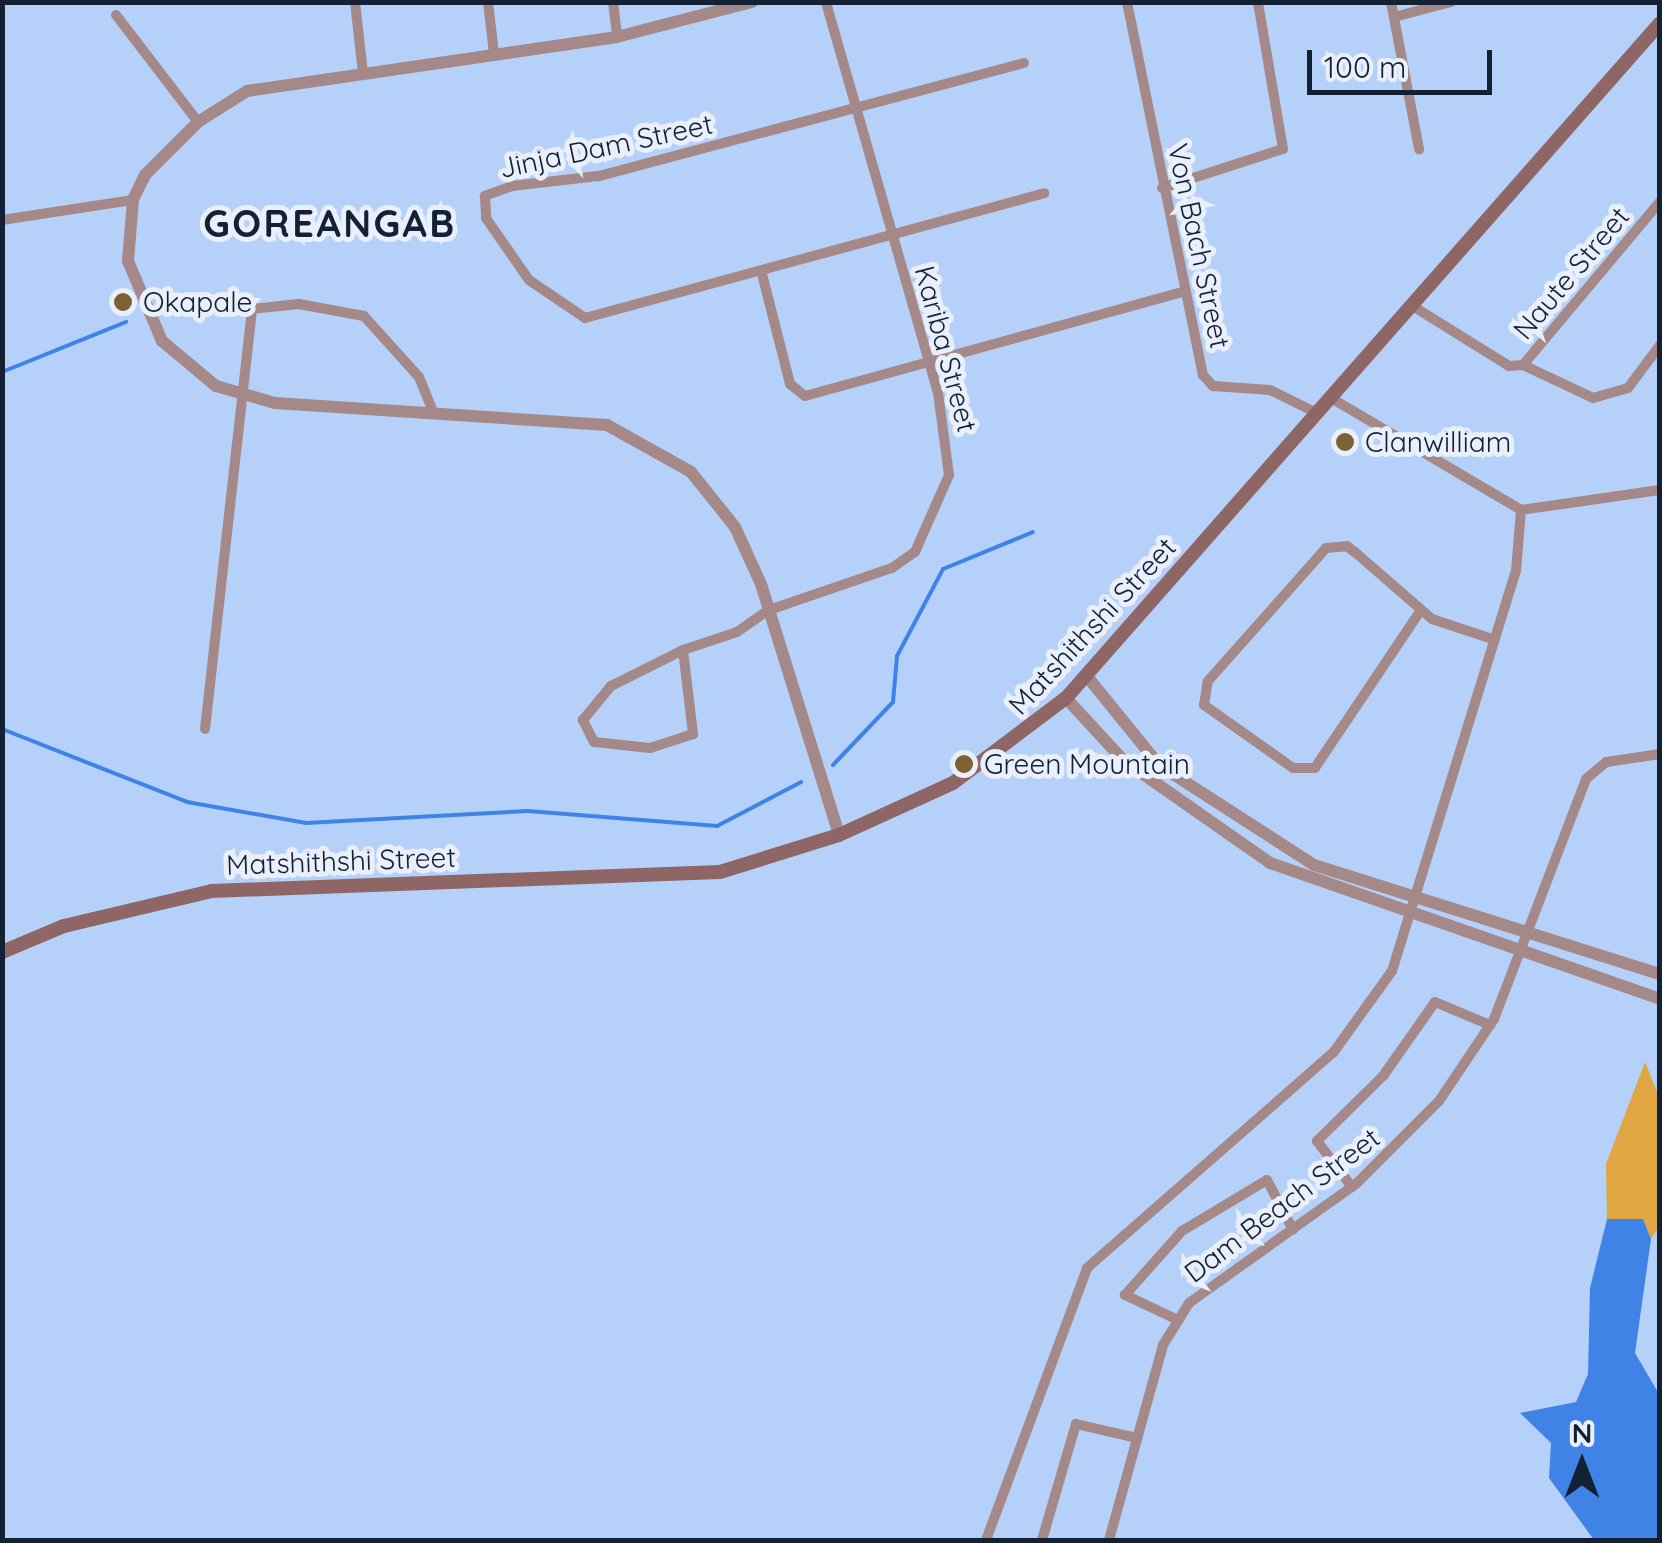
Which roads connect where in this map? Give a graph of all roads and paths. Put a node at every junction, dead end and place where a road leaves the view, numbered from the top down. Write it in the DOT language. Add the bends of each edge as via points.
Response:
graph roads {
  1 [pos="355,2"];
  2 [pos="488,2"];
  3 [pos="613,2"];
  4 [pos="752,2"];
  5 [pos="826,2"];
  6 [pos="1127,2"];
  7 [pos="1258,2"];
  8 [pos="1391,2"];
  9 [pos="1451,2"];
  10 [pos="116,15"];
  11 [pos="1394,17"];
  12 [pos="1660,23"];
  13 [pos="617,37"];
  14 [pos="494,54"];
  15 [pos="1024,63"];
  16 [pos="363,73"];
  17 [pos="858,110"];
  18 [pos="198,122"];
  19 [pos="1419,150"];
  20 [pos="1162,188"];
  21 [pos="1044,193"];
  22 [pos="133,200"];
  23 [pos="1660,202"];
  24 [pos="2,220"];
  25 [pos="890,234"];
  26 [pos="761,270"];
  27 [pos="1183,292"];
  28 [pos="1411,305"];
  29 [pos="1660,346"];
  30 [pos="930,364"];
  31 [pos="1523,364"];
  32 [pos="243,396"];
  33 [pos="1331,398"];
  34 [pos="432,410"];
  35 [pos="1317,413"];
  36 [pos="1660,490"];
  37 [pos="1521,510"];
  38 [pos="769,610"];
  39 [pos="1421,610"];
  40 [pos="1495,640"];
  41 [pos="682,650"];
  42 [pos="1086,676"];
  43 [pos="1066,698"];
  44 [pos="205,730"];
  45 [pos="1660,754"];
  46 [pos="838,835"];
  47 [pos="1421,898"];
  48 [pos="1415,916"];
  49 [pos="1529,930"];
  50 [pos="1523,948"];
  51 [pos="2,952"];
  52 [pos="1660,974"];
  53 [pos="1660,998"];
  54 [pos="1490,1025"];
  55 [pos="1352,1187"];
  56 [pos="1293,1230"];
  57 [pos="1178,1320"];
  58 [pos="1138,1438"];
  59 [pos="986,1540"];
  60 [pos="1042,1540"];
  61 [pos="1109,1540"];
  1 -- 16 [label="street"];
  2 -- 14 [label="street"];
  3 -- 13 [label="street"];
  4 -- 13 [label="street"];
  5 -- 17 [label="street, Kariba Street"];
  6 -- 20 [label="street, Von Bach Street"];
  7 -- 20 [label="street" via="1282,150"];
  8 -- 11 [label="street"];
  9 -- 11 [label="street"];
  10 -- 18 [label="street"];
  11 -- 19 [label="street"];
  12 -- 28 [label="main road, Matshithshi Street"];
  13 -- 14 [label="street"];
  14 -- 16 [label="street"];
  15 -- 17 [label="street"];
  16 -- 18 [label="street" via="247,91"];
  17 -- 25 [label="street, Kariba Street"];
  17 -- 26 [label="street, Jinja Dam Street" via="484,196 508,256 570,316 603,315"];
  18 -- 22 [label="street" via="161,153"];
  20 -- 27 [label="street, Von Bach Street"];
  21 -- 25 [label="street, Jinja Dam Street"];
  22 -- 24 [label="street"];
  22 -- 32 [label="street" via="128,260 145,316 186,366"];
  23 -- 31 [label="street, Naute Street"];
  25 -- 26 [label="street, Jinja Dam Street"];
  25 -- 30 [label="street, Kariba Street"];
  26 -- 30 [label="street" via="796,393"];
  27 -- 30 [label="street"];
  27 -- 35 [label="street, Von Bach Street" via="1213,386 1270,390"];
  28 -- 31 [label="street, Naute Street" via="1509,366"];
  28 -- 33 [label="main road, Matshithshi Street"];
  29 -- 31 [label="street" via="1628,388 1593,398"];
  30 -- 38 [label="street, Kariba Street" via="951,458 929,532 892,568"];
  32 -- 34 [label="street"];
  32 -- 34 [label="street" via="252,309 299,304 364,316 419,377"];
  32 -- 44 [label="street"];
  33 -- 35 [label="main road, Matshithshi Street"];
  33 -- 37 [label="street"];
  34 -- 38 [label="street" via="607,425 659,449 714,495"];
  35 -- 42 [label="main road, Matshithshi Street"];
  36 -- 37 [label="street"];
  37 -- 40 [label="street"];
  38 -- 41 [label="street, Kariba Street"];
  38 -- 46 [label="street"];
  39 -- 39 [label="street" via="1348,546 1326,548 1208,681 1204,705 1293,768 1315,768"];
  39 -- 40 [label="street"];
  40 -- 47 [label="street"];
  41 -- 41 [label="street, Kariba Street" via="590,705 584,720 594,742 650,748 693,734"];
  42 -- 43 [label="main road, Matshithshi Street"];
  42 -- 47 [label="street" via="1159,765 1274,844"];
  43 -- 46 [label="main road, Matshithshi Street" via="953,783"];
  43 -- 48 [label="street" via="1123,760 1270,863"];
  45 -- 49 [label="street, Dam Beach Street" via="1606,762 1586,779"];
  46 -- 51 [label="main road, Matshithshi Street" via="697,874 212,891 64,926"];
  47 -- 48 [label="street"];
  47 -- 49 [label="street"];
  48 -- 50 [label="street"];
  48 -- 59 [label="street" via="1392,971 1332,1053 1087,1268"];
  49 -- 50 [label="street, Dam Beach Street"];
  49 -- 52 [label="street"];
  50 -- 53 [label="street"];
  50 -- 54 [label="street, Dam Beach Street"];
  54 -- 55 [label="street, Dam Beach Street" via="1440,1101"];
  54 -- 55 [label="street" via="1435,1002 1383,1076 1316,1141"];
  55 -- 56 [label="street, Dam Beach Street"];
  56 -- 57 [label="street, Dam Beach Street" via="1209,1284"];
  56 -- 57 [label="street" via="1266,1180 1182,1231 1125,1295"];
  57 -- 58 [label="street, Dam Beach Street"];
  58 -- 60 [label="street" via="1076,1424"];
  58 -- 61 [label="street, Dam Beach Street"];
}
